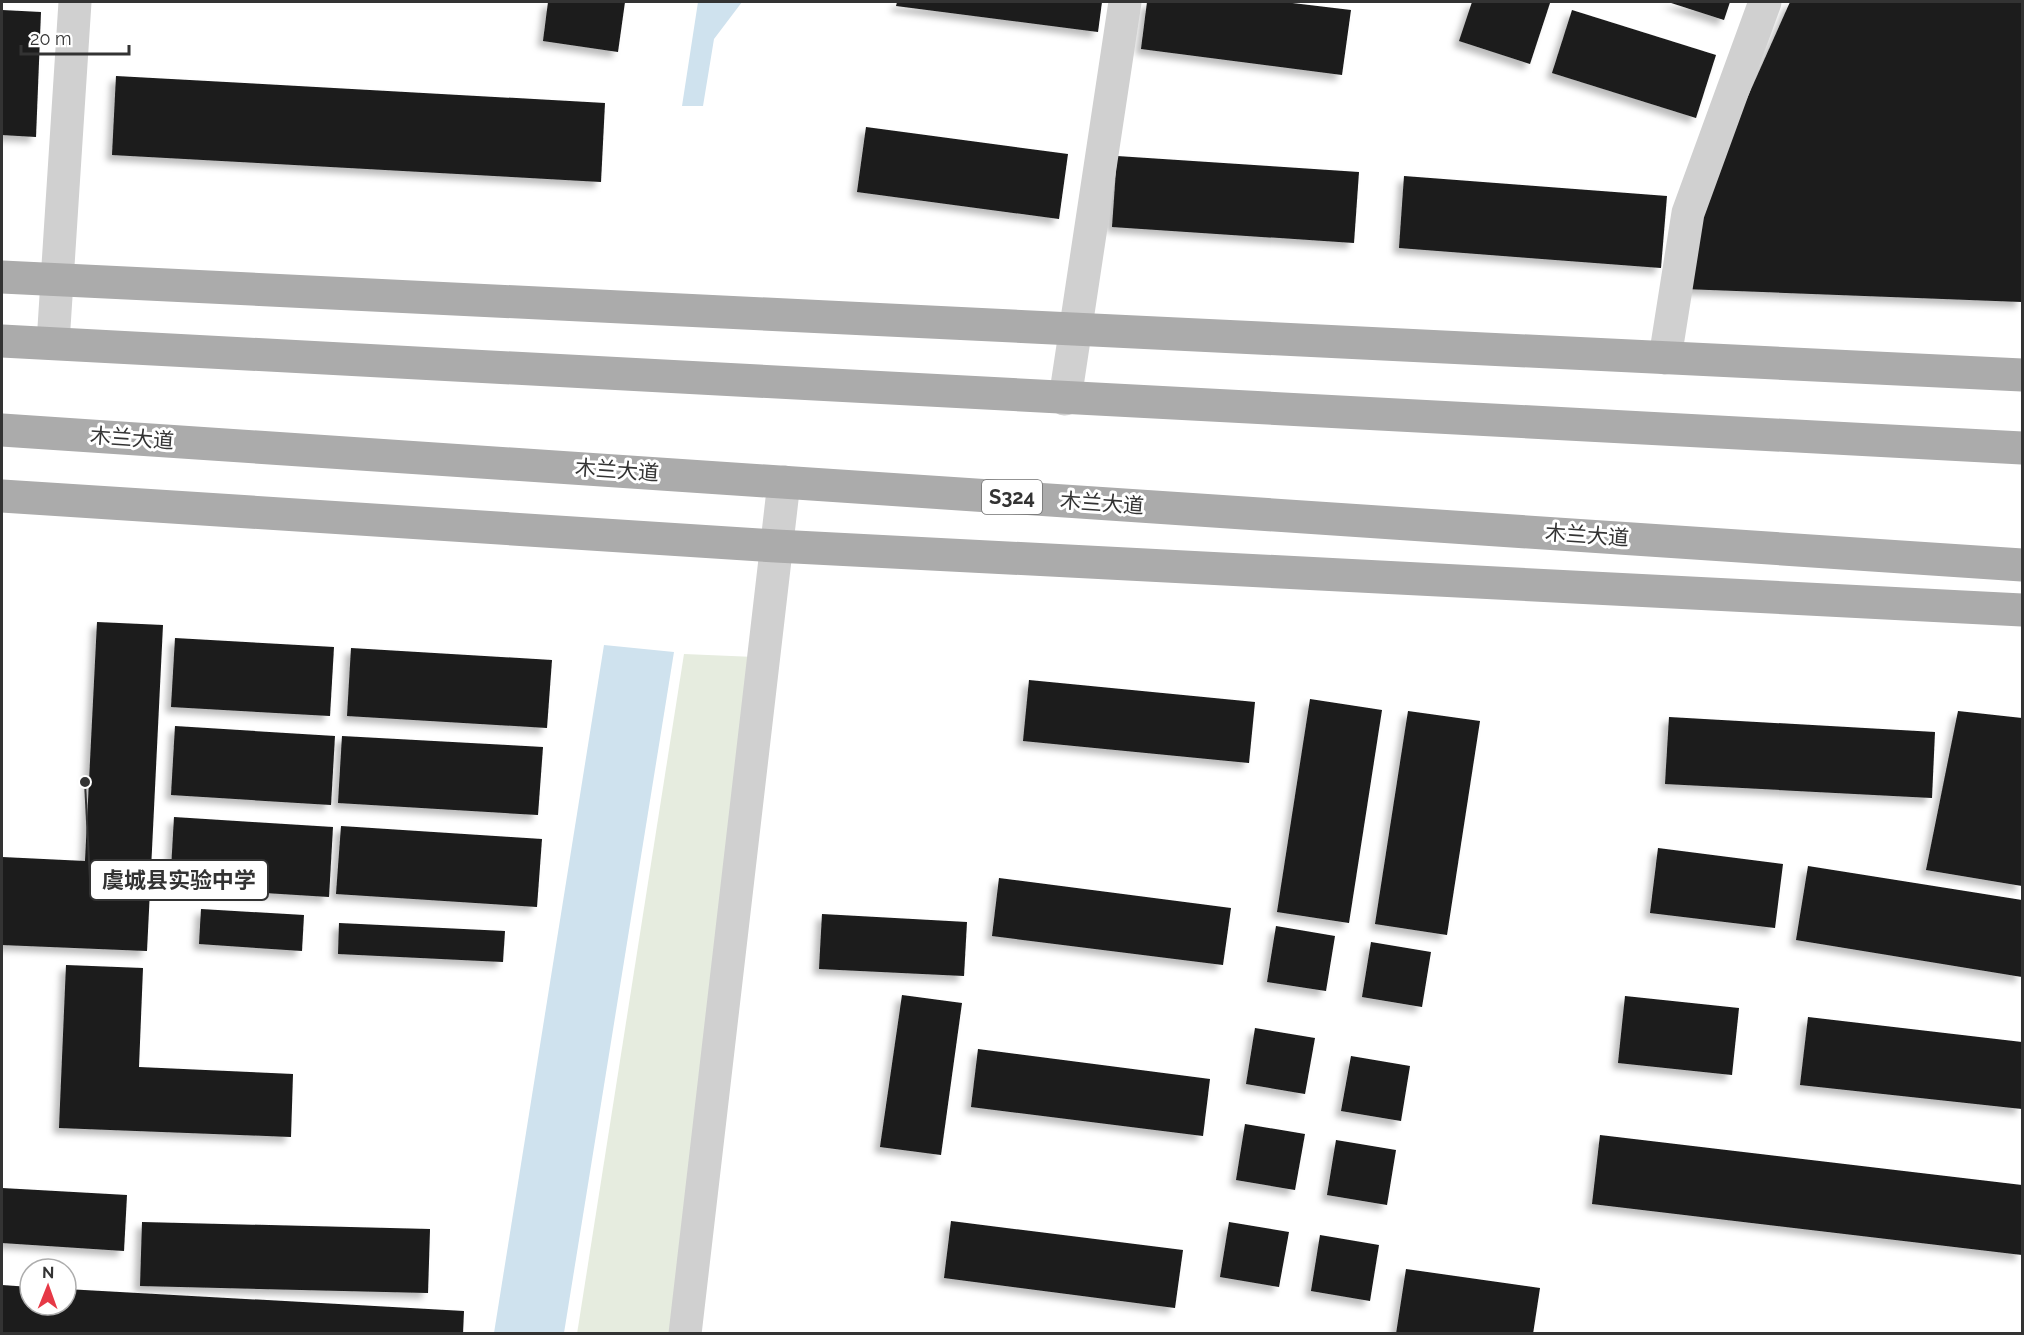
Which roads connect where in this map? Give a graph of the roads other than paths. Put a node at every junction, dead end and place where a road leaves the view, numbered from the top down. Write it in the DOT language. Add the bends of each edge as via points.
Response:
graph roads {
  1 [pos="75,2"];
  2 [pos="1125,2"];
  3 [pos="1765,2"];
  4 [pos="2,277"];
  5 [pos="57,279"];
  6 [pos="1076,329"];
  7 [pos="2,342"];
  8 [pos="53,343"];
  9 [pos="1665,358"];
  10 [pos="2022,375"];
  11 [pos="1065,399"];
  12 [pos="2,430"];
  13 [pos="2022,448"];
  14 [pos="784,482"];
  15 [pos="2,496"];
  16 [pos="776,546"];
  17 [pos="2022,564"];
  18 [pos="2022,610"];
  19 [pos="685,1334"];
  1 -- 5 [label="street"];
  2 -- 6 [label="street"];
  3 -- 9 [label="street" via="1688,213"];
  4 -- 5 [label="main road"];
  5 -- 6 [label="main road"];
  5 -- 8 [label="street"];
  6 -- 9 [label="main road"];
  6 -- 11 [label="street"];
  7 -- 8 [label="main road"];
  8 -- 11 [label="main road"];
  9 -- 10 [label="main road"];
  11 -- 13 [label="main road"];
  12 -- 14 [label="main road, 木兰大道 / S324"];
  14 -- 16 [label="street"];
  14 -- 17 [label="main road, 木兰大道 / S324"];
  15 -- 16 [label="main road"];
  16 -- 18 [label="main road"];
  16 -- 19 [label="street"];
}
